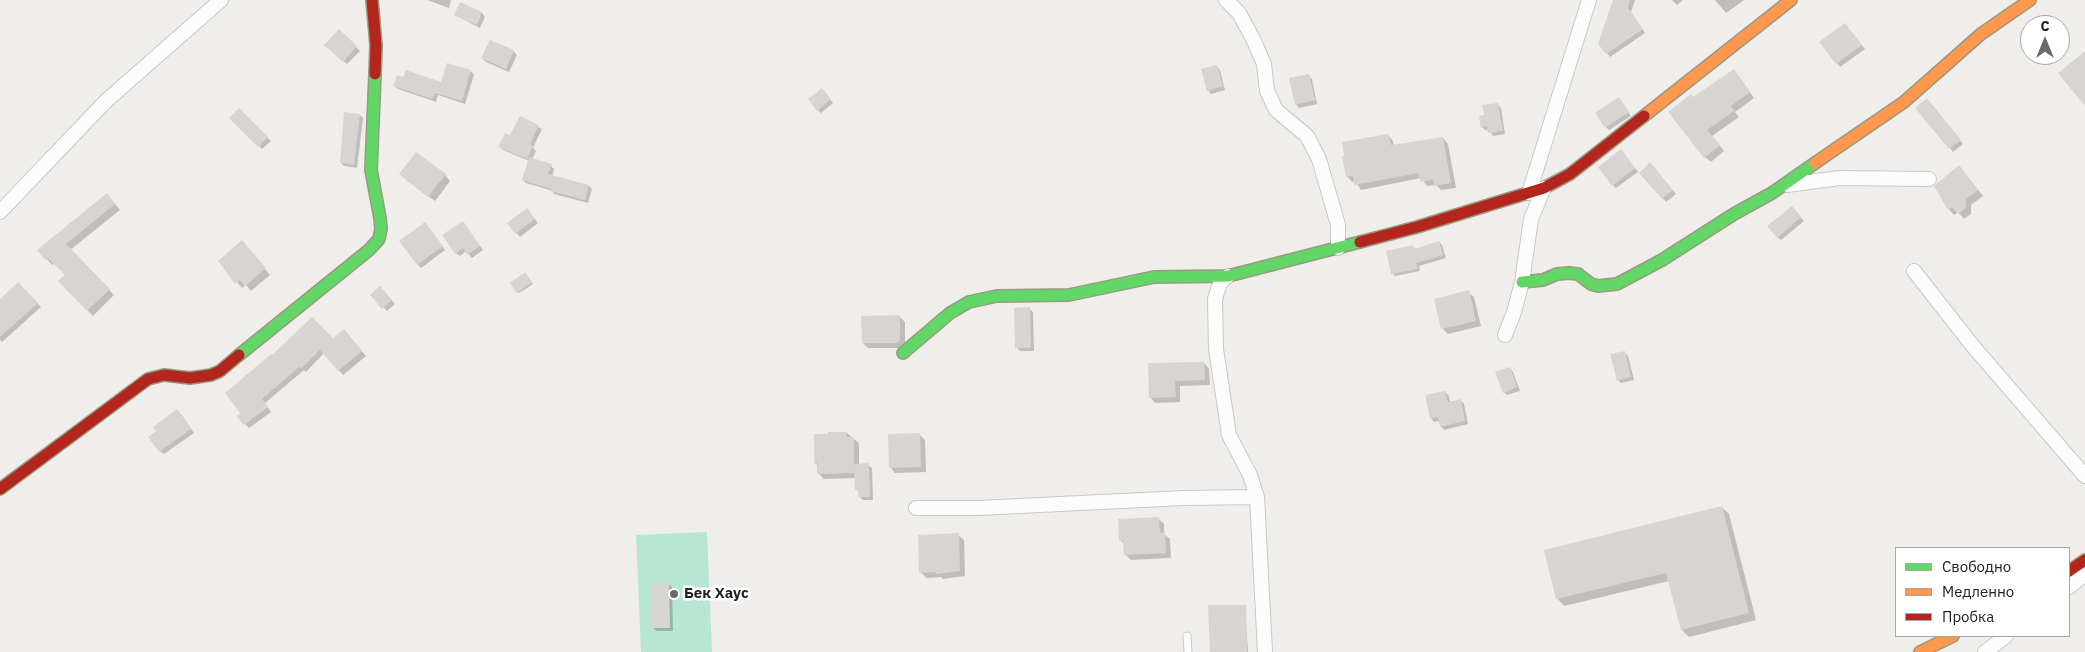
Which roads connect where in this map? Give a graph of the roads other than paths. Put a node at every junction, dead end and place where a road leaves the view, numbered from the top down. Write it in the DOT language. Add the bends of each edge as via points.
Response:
graph roads {
  1 [pos="221,0"];
  2 [pos="372,0"];
  3 [pos="1226,0"];
  4 [pos="1589,0"];
  5 [pos="1791,0"];
  6 [pos="2030,0"];
  7 [pos="1928,178"];
  8 [pos="1782,186"];
  9 [pos="1544,188"];
  10 [pos="1529,193"];
  11 [pos="0,212"];
  12 [pos="1338,248"];
  13 [pos="1914,271"];
  14 [pos="1228,276"];
  15 [pos="1522,282"];
  16 [pos="1505,335"];
  17 [pos="903,353"];
  18 [pos="2085,476"];
  19 [pos="0,488"];
  20 [pos="1257,497"];
  21 [pos="916,508"];
  22 [pos="2085,560"];
  23 [pos="2070,570"];
  24 [pos="2085,574"];
  25 [pos="2070,586"];
  26 [pos="1187,636"];
  27 [pos="1951,637"];
  28 [pos="2005,637"];
  29 [pos="1188,652"];
  30 [pos="1265,652"];
  31 [pos="1920,652"];
  32 [pos="1985,652"];
  1 -- 11 [label="street" via="106,101"];
  2 -- 19 [label="street" via="376,45 371,170 380,218 378,239 369,250 220,370 211,375 190,378 164,375 148,379"];
  3 -- 12 [label="street" via="1239,13 1253,39 1264,64 1267,91 1276,110 1307,136 1319,159 1338,225"];
  4 -- 10 [label="street"];
  5 -- 9 [label="street" via="1570,174"];
  6 -- 8 [label="street" via="1981,34 1904,102"];
  7 -- 8 [label="street" via="1840,178"];
  8 -- 15 [label="street" via="1617,284 1598,286 1578,274 1569,273"];
  9 -- 10 [label="street"];
  9 -- 15 [label="street" via="1531,219"];
  10 -- 12 [label="street"];
  12 -- 14 [label="street"];
  13 -- 18 [label="street" via="1972,346"];
  14 -- 17 [label="street" via="1154,277 1069,295 997,296 969,302 950,313"];
  14 -- 20 [label="street" via="1220,283 1215,299 1216,349 1222,397 1228,435 1250,475"];
  15 -- 16 [label="street"];
  20 -- 21 [label="street"];
  20 -- 30 [label="street"];
  22 -- 23 [label="street"];
  24 -- 25 [label="street"];
  26 -- 29 [label="lane"];
  27 -- 31 [label="street"];
  28 -- 32 [label="street"];
}
